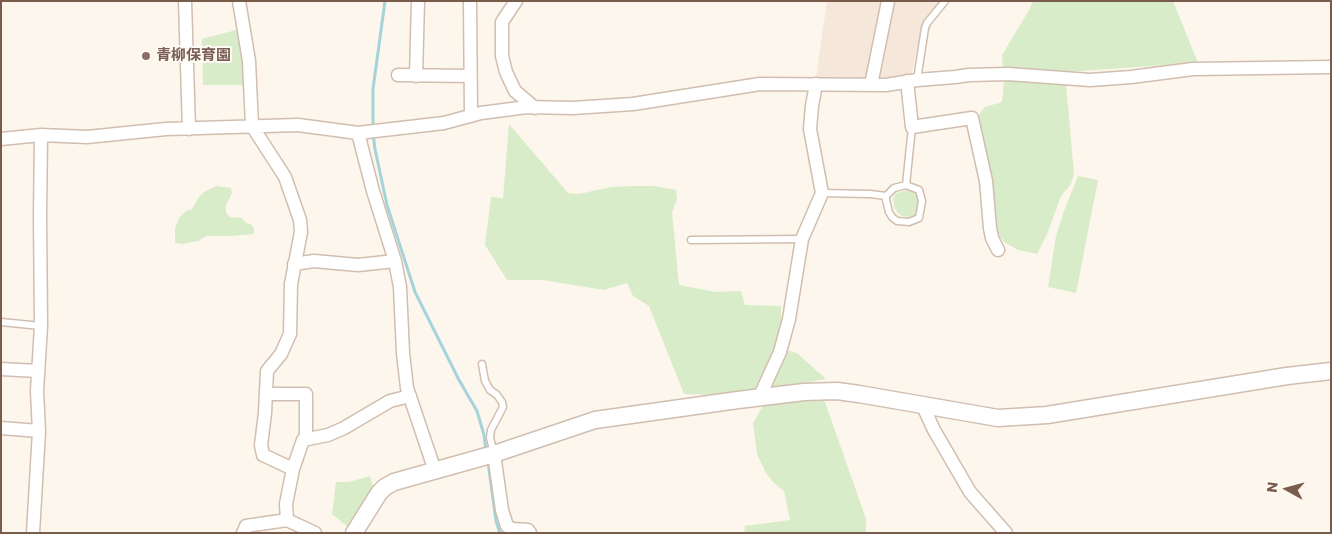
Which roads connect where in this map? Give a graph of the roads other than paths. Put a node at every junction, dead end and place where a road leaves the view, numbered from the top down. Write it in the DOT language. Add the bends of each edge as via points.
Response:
graph roads {
  1 [pos="185,1"];
  2 [pos="239,1"];
  3 [pos="418,1"];
  4 [pos="470,1"];
  5 [pos="516,1"];
  6 [pos="888,1"];
  7 [pos="945,1"];
  8 [pos="1331,67"];
  9 [pos="398,75"];
  10 [pos="416,76"];
  11 [pos="470,76"];
  12 [pos="912,81"];
  13 [pos="816,84"];
  14 [pos="871,85"];
  15 [pos="535,108"];
  16 [pos="471,116"];
  17 [pos="252,126"];
  18 [pos="912,128"];
  19 [pos="189,129"];
  20 [pos="366,133"];
  21 [pos="41,135"];
  22 [pos="1,139"];
  23 [pos="906,184"];
  24 [pos="822,193"];
  25 [pos="886,196"];
  26 [pos="802,238"];
  27 [pos="691,240"];
  28 [pos="998,250"];
  29 [pos="395,261"];
  30 [pos="294,264"];
  31 [pos="1,322"];
  32 [pos="41,326"];
  33 [pos="482,364"];
  34 [pos="1,369"];
  35 [pos="38,371"];
  36 [pos="1331,371"];
  37 [pos="266,394"];
  38 [pos="410,396"];
  39 [pos="760,398"];
  40 [pos="922,404"];
  41 [pos="1,428"];
  42 [pos="39,431"];
  43 [pos="306,439"];
  44 [pos="488,455"];
  45 [pos="294,469"];
  46 [pos="435,471"];
  47 [pos="287,520"];
  48 [pos="33,533"];
  49 [pos="243,533"];
  50 [pos="315,533"];
  51 [pos="354,533"];
  52 [pos="530,533"];
  53 [pos="1006,533"];
  1 -- 19 [label="street"];
  2 -- 17 [label="street" via="249,61"];
  3 -- 10 [label="street"];
  4 -- 11 [label="street"];
  5 -- 15 [label="street" via="502,22 502,56 515,91"];
  6 -- 14 [label="street"];
  7 -- 12 [label="lane" via="927,23"];
  8 -- 12 [label="street" via="1193,69 1090,80 969,74"];
  9 -- 10 [label="street"];
  10 -- 11 [label="street"];
  11 -- 16 [label="street"];
  12 -- 14 [label="street"];
  12 -- 18 [label="street"];
  13 -- 14 [label="street"];
  13 -- 15 [label="street" via="760,84 633,104"];
  13 -- 24 [label="street" via="810,129"];
  15 -- 16 [label="street"];
  16 -- 20 [label="street" via="444,123"];
  17 -- 19 [label="street"];
  17 -- 20 [label="street" via="298,125"];
  17 -- 30 [label="street" via="285,177 300,220 301,232"];
  18 -- 23 [label="lane"];
  18 -- 28 [label="street" via="972,118 986,181 990,228"];
  19 -- 21 [label="street" via="87,137"];
  20 -- 29 [label="street" via="373,191"];
  21 -- 22 [label="street"];
  21 -- 32 [label="street"];
  23 -- 25 [label="lane" via="894,188"];
  23 -- 25 [label="lane" via="914,186 921,194 919,218 903,222 892,217"];
  24 -- 25 [label="lane"];
  24 -- 26 [label="street"];
  26 -- 27 [label="lane"];
  26 -- 39 [label="street" via="789,319 780,352"];
  29 -- 30 [label="street" via="358,265 314,261"];
  29 -- 38 [label="street"];
  30 -- 37 [label="street" via="290,334 281,354 267,371"];
  31 -- 32 [label="lane"];
  32 -- 35 [label="street"];
  33 -- 44 [label="lane" via="485,381 503,407 491,430"];
  34 -- 35 [label="street"];
  35 -- 42 [label="street"];
  36 -- 40 [label="street" via="1047,416 998,418"];
  37 -- 43 [label="street" via="306,394"];
  37 -- 45 [label="street" via="260,445 263,455"];
  38 -- 43 [label="street" via="390,401 328,435"];
  38 -- 46 [label="street"];
  39 -- 40 [label="street" via="837,391"];
  39 -- 44 [label="street" via="595,420"];
  40 -- 53 [label="street" via="970,492"];
  41 -- 42 [label="street"];
  42 -- 48 [label="street"];
  43 -- 45 [label="street" via="301,443"];
  44 -- 46 [label="street"];
  44 -- 52 [label="street" via="507,526"];
  45 -- 47 [label="street" via="286,504"];
  46 -- 51 [label="street" via="385,487"];
  47 -- 49 [label="street" via="246,526"];
  47 -- 50 [label="street"];
}
